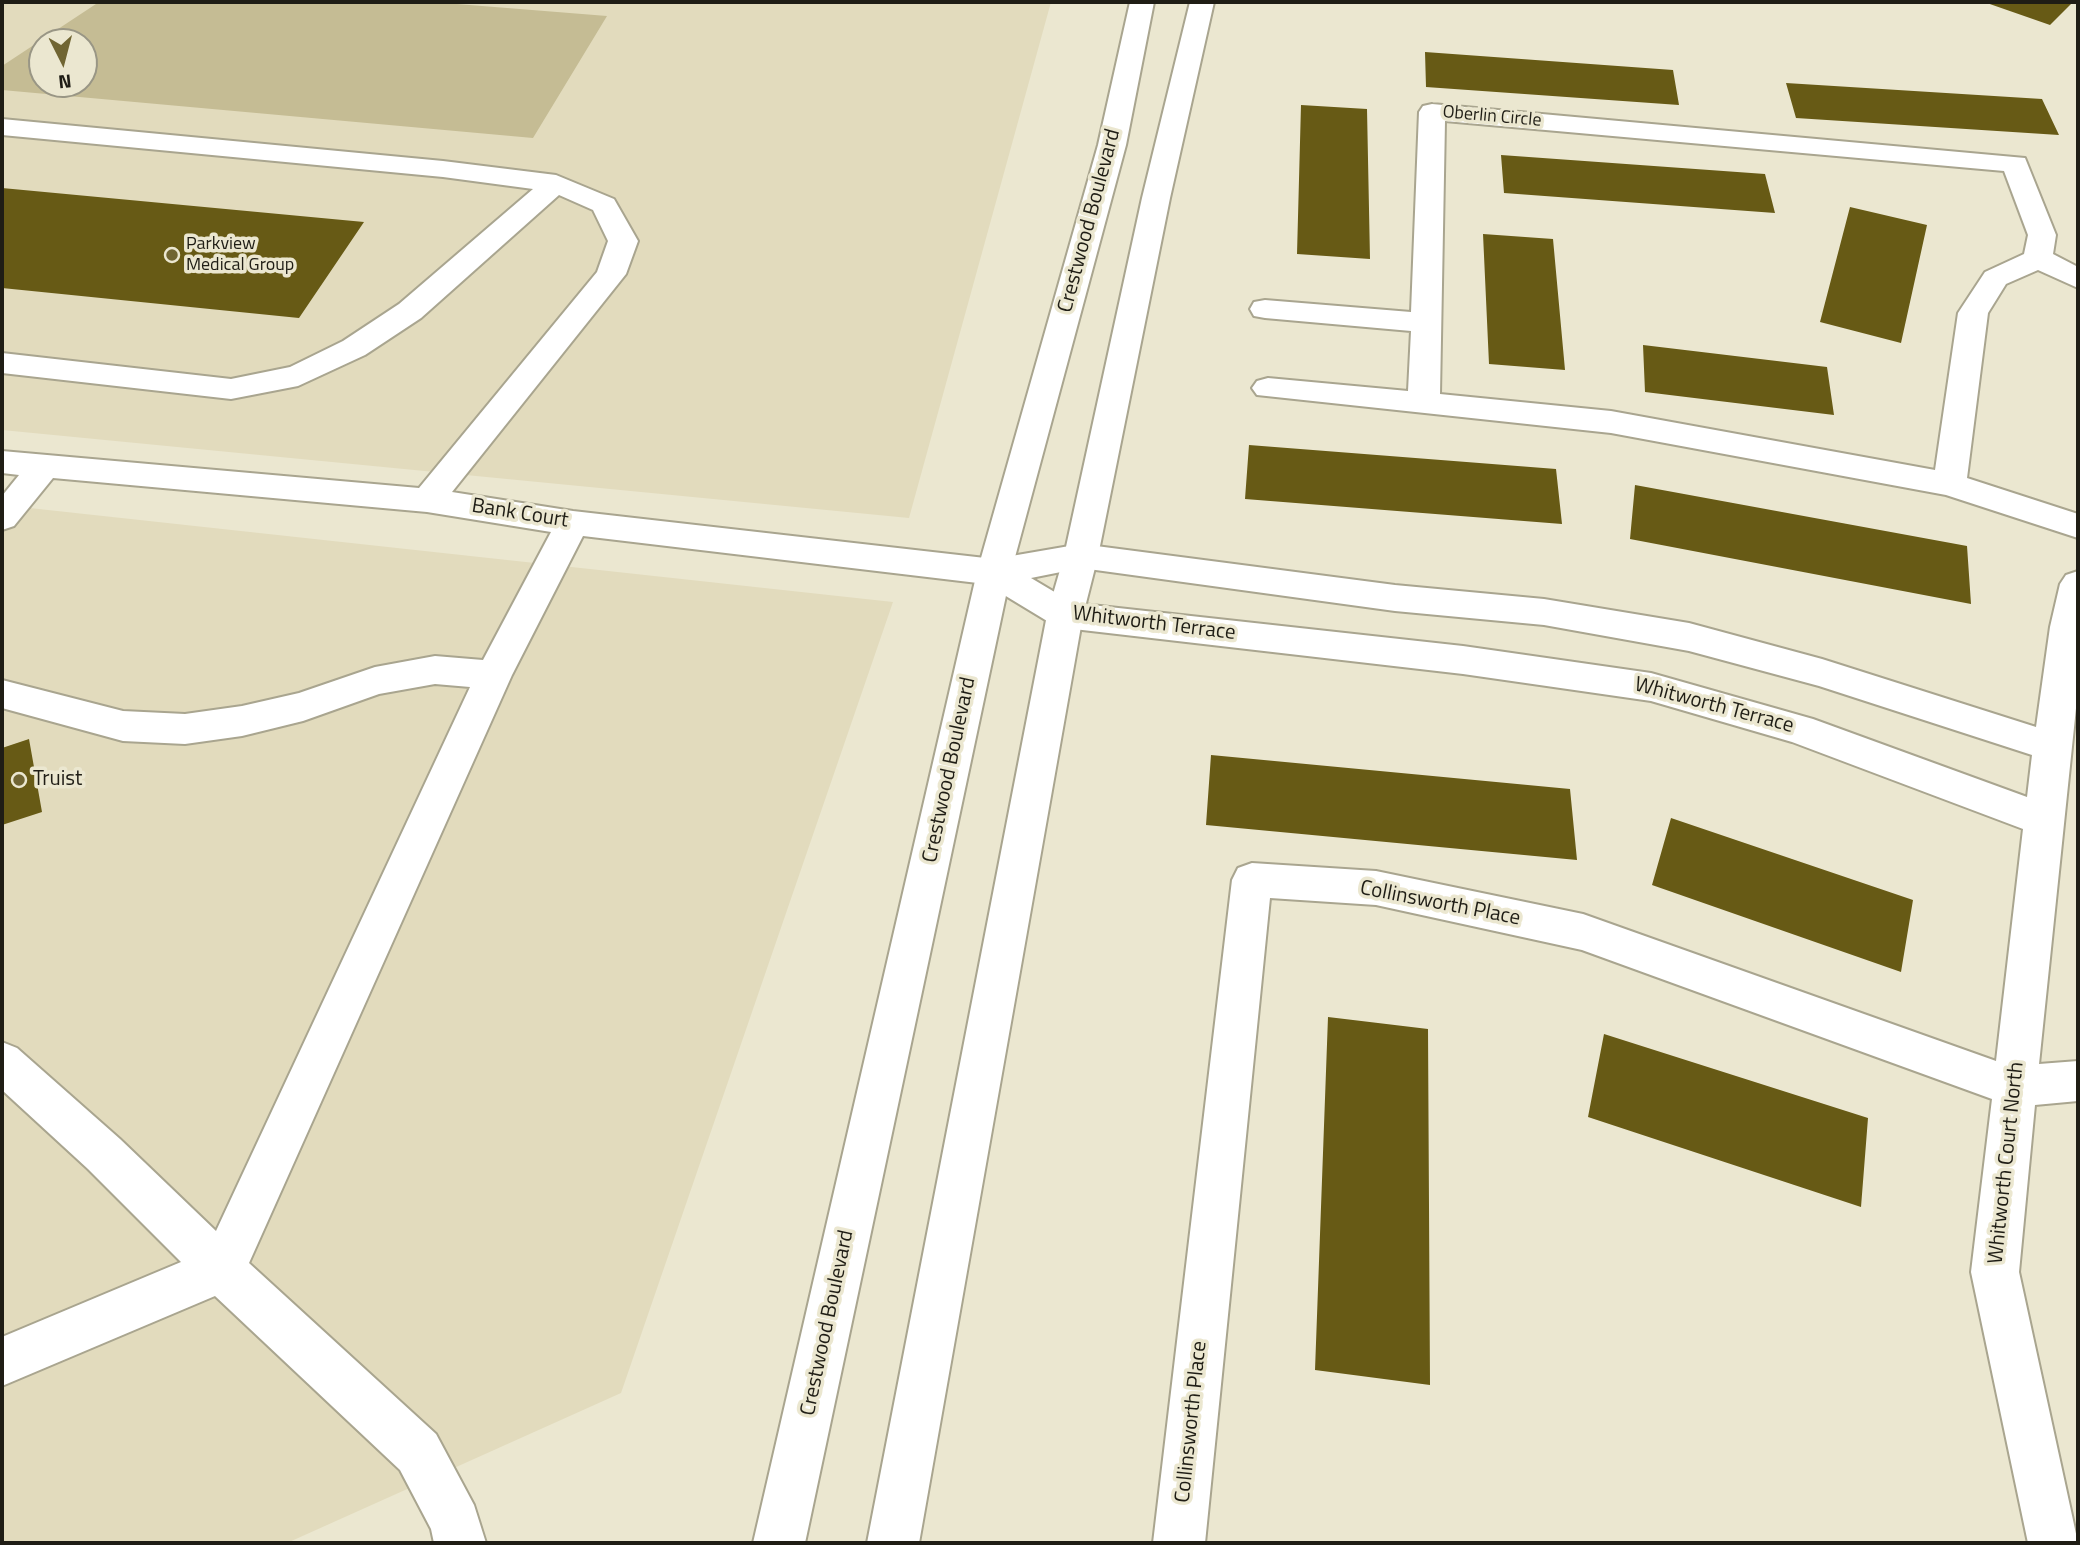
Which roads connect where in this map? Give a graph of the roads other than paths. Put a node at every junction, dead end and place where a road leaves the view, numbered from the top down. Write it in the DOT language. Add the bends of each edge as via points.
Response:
graph roads {
  1 [pos="1142,2"];
  2 [pos="1203,3"];
  3 [pos="2,127"];
  4 [pos="555,183"];
  5 [pos="2038,258"];
  6 [pos="2078,279"];
  7 [pos="1265,309"];
  8 [pos="1427,323"];
  9 [pos="2,363"];
  10 [pos="1268,388"];
  11 [pos="1424,404"];
  12 [pos="2,462"];
  13 [pos="45,466"];
  14 [pos="1950,484"];
  15 [pos="427,499"];
  16 [pos="2,517"];
  17 [pos="573,523"];
  18 [pos="2078,526"];
  19 [pos="1081,556"];
  20 [pos="994,572"];
  21 [pos="2078,584"];
  22 [pos="1065,615"];
  23 [pos="494,675"];
  24 [pos="2,694"];
  25 [pos="2052,747"];
  26 [pos="2044,820"];
  27 [pos="2,1062"];
  28 [pos="2078,1081"];
  29 [pos="2014,1087"];
  30 [pos="222,1270"];
  31 [pos="2,1362"];
  32 [pos="460,1543"];
  33 [pos="779,1543"];
  34 [pos="893,1543"];
  35 [pos="1179,1543"];
  36 [pos="2054,1543"];
  1 -- 20 [label="street, Crestwood Boulevard" via="1112,145"];
  2 -- 19 [label="street" via="1156,198"];
  3 -- 4 [label="street"];
  4 -- 9 [label="street" via="410,311 354,348 298,376 231,389"];
  4 -- 15 [label="street" via="604,205 623,241 611,274"];
  5 -- 6 [label="street"];
  5 -- 8 [label="street, Oberlin Circle" via="2042,235 2015,164 1432,112"];
  5 -- 14 [label="street" via="1995,278 1973,313"];
  7 -- 8 [label="street"];
  8 -- 11 [label="street, Oberlin Circle"];
  10 -- 11 [label="street"];
  11 -- 14 [label="street" via="1611,422"];
  12 -- 13 [label="street, Bank Court"];
  13 -- 15 [label="street, Bank Court"];
  13 -- 16 [label="street"];
  14 -- 18 [label="street"];
  15 -- 17 [label="street, Bank Court"];
  17 -- 20 [label="street, Bank Court"];
  17 -- 23 [label="street"];
  19 -- 20 [label="street"];
  19 -- 22 [label="street"];
  19 -- 25 [label="street" via="1395,598 1544,612 1689,637 1822,673"];
  20 -- 22 [label="street, Whitworth Terrace"];
  20 -- 33 [label="street, Crestwood Boulevard"];
  21 -- 25 [label="street, Whitworth Court North"];
  22 -- 26 [label="street, Whitworth Terrace" via="1463,660 1651,687 1800,729"];
  22 -- 34 [label="street"];
  23 -- 24 [label="street" via="435,670 375,681 303,707 185,729 123,726"];
  23 -- 30 [label="street"];
  25 -- 26 [label="street, Whitworth Court North"];
  26 -- 29 [label="street, Whitworth Court North"];
  27 -- 30 [label="street"];
  28 -- 29 [label="street"];
  29 -- 35 [label="street, Collinsworth Place" via="1583,932 1376,888 1252,880"];
  29 -- 36 [label="street, Whitworth Court North" via="1995,1272"];
  30 -- 31 [label="street"];
  30 -- 32 [label="street" via="418,1451 456,1523"];
}
